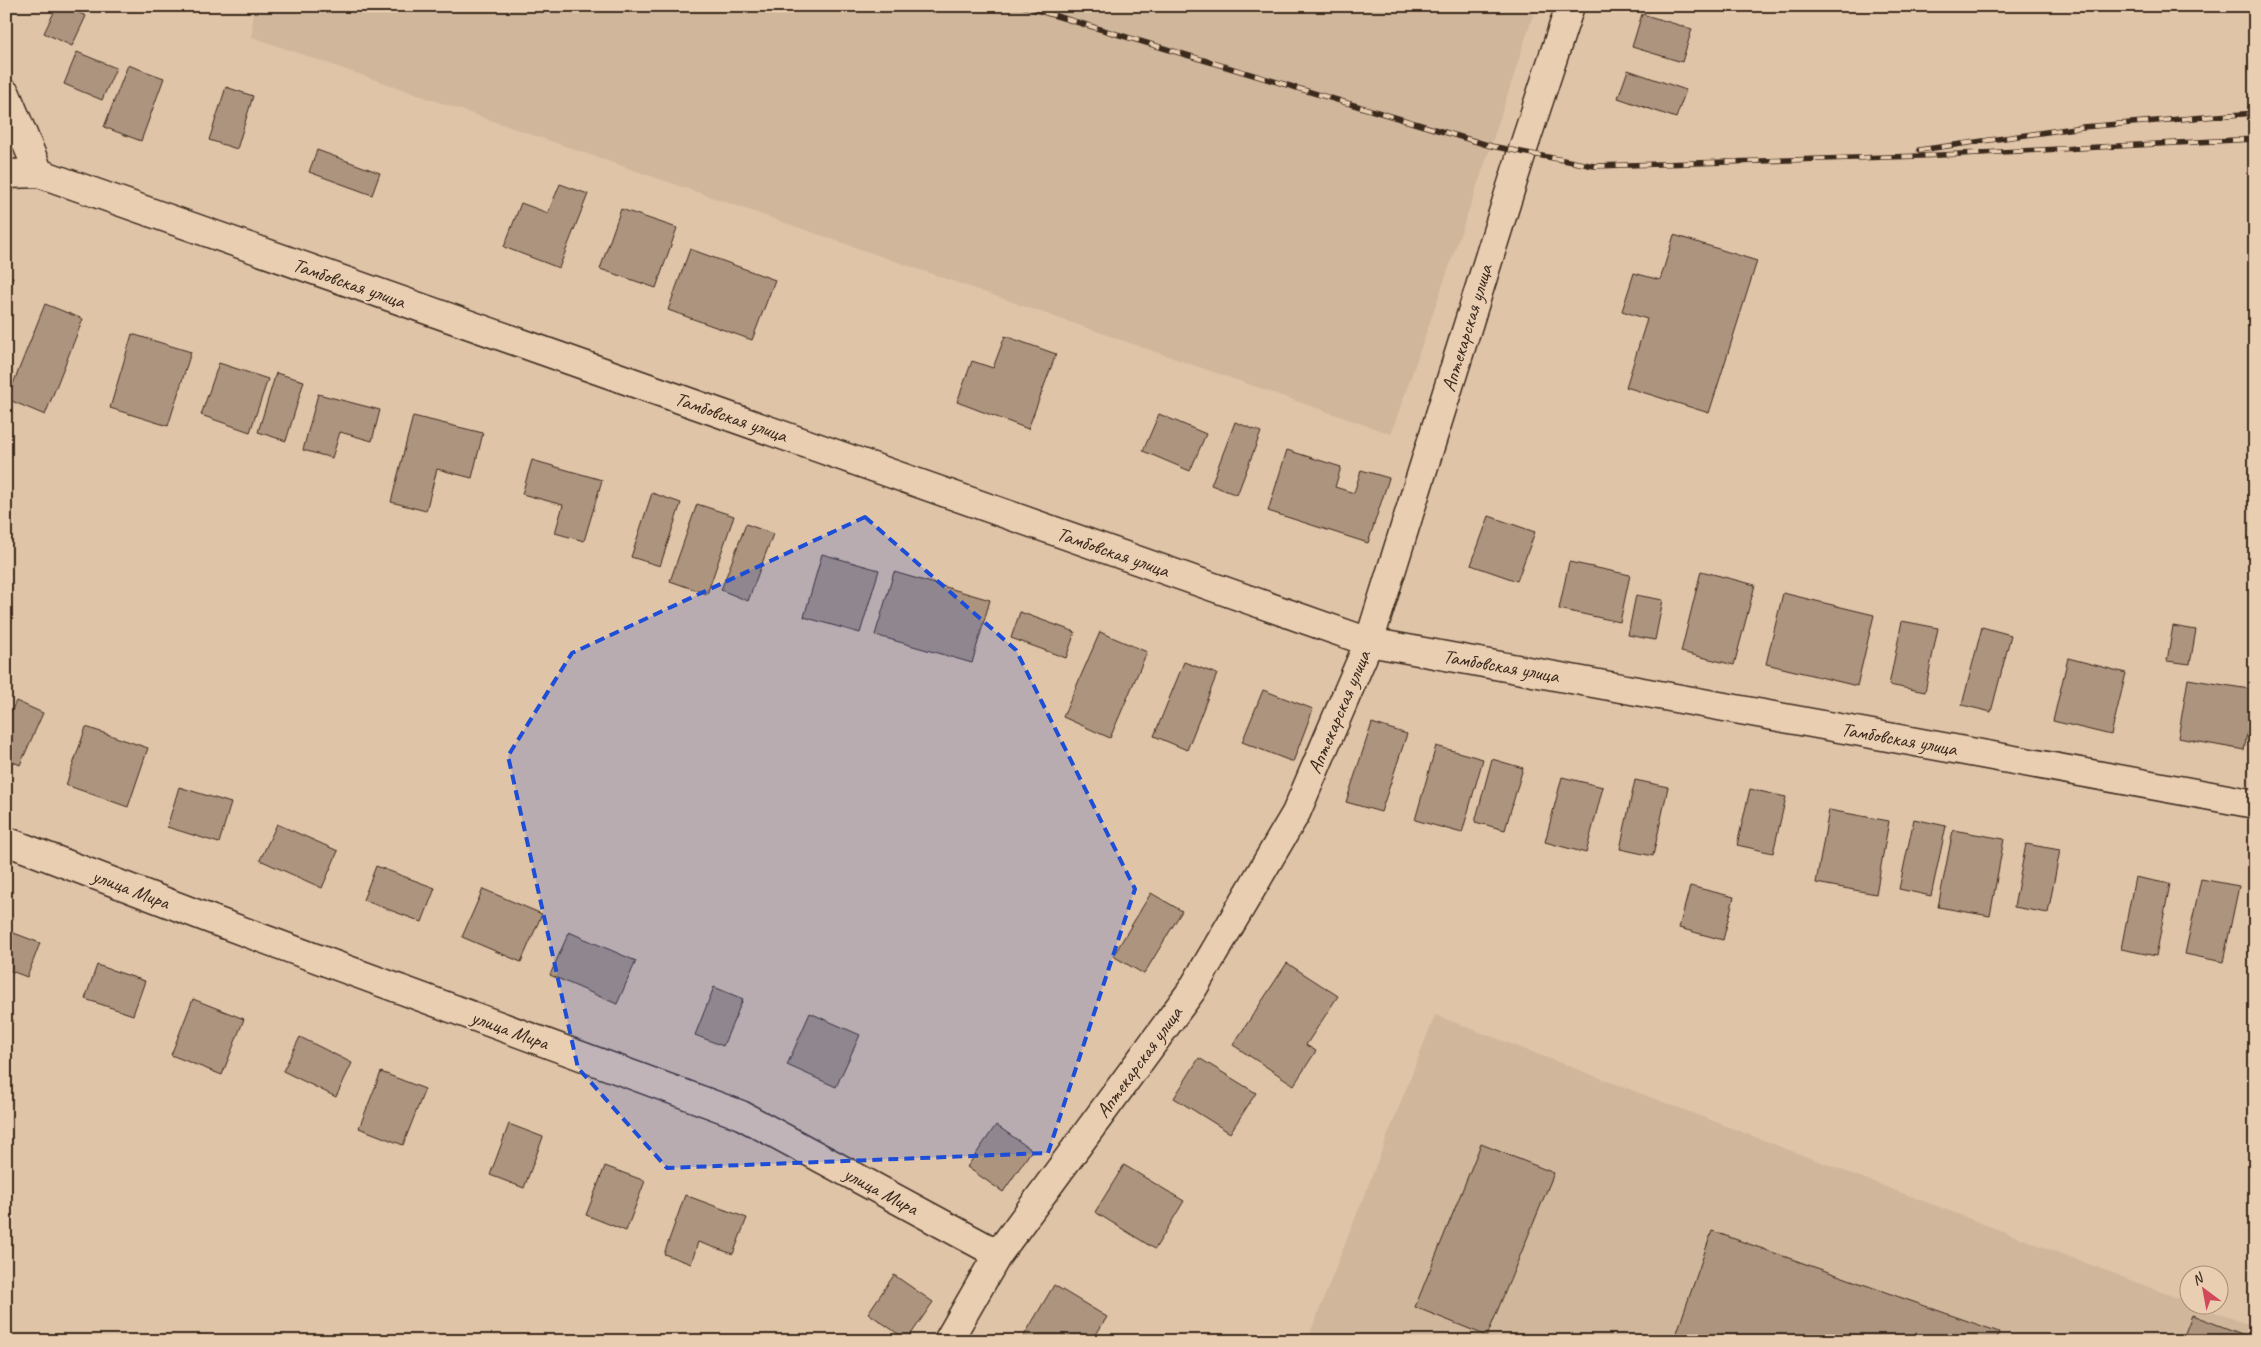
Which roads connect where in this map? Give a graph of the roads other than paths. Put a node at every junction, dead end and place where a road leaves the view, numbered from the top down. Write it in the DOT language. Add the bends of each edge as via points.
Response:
graph roads {
  1 [pos="1570,6"];
  2 [pos="6,94"];
  3 [pos="6,174"];
  4 [pos="40,174"];
  5 [pos="1369,642"];
  6 [pos="2255,804"];
  7 [pos="6,841"];
  8 [pos="998,1254"];
  9 [pos="948,1341"];
  1 -- 5 [label="street, Аптекарская улица"];
  2 -- 4 [label="street"];
  3 -- 4 [label="street, Тамбовская улица"];
  4 -- 5 [label="street, Тамбовская улица"];
  5 -- 6 [label="street, Тамбовская улица"];
  5 -- 8 [label="street, Аптекарская улица" via="1296,813 1192,990"];
  7 -- 8 [label="street, улица Мира" via="741,1115"];
  8 -- 9 [label="street, Аптекарская улица"];
}
